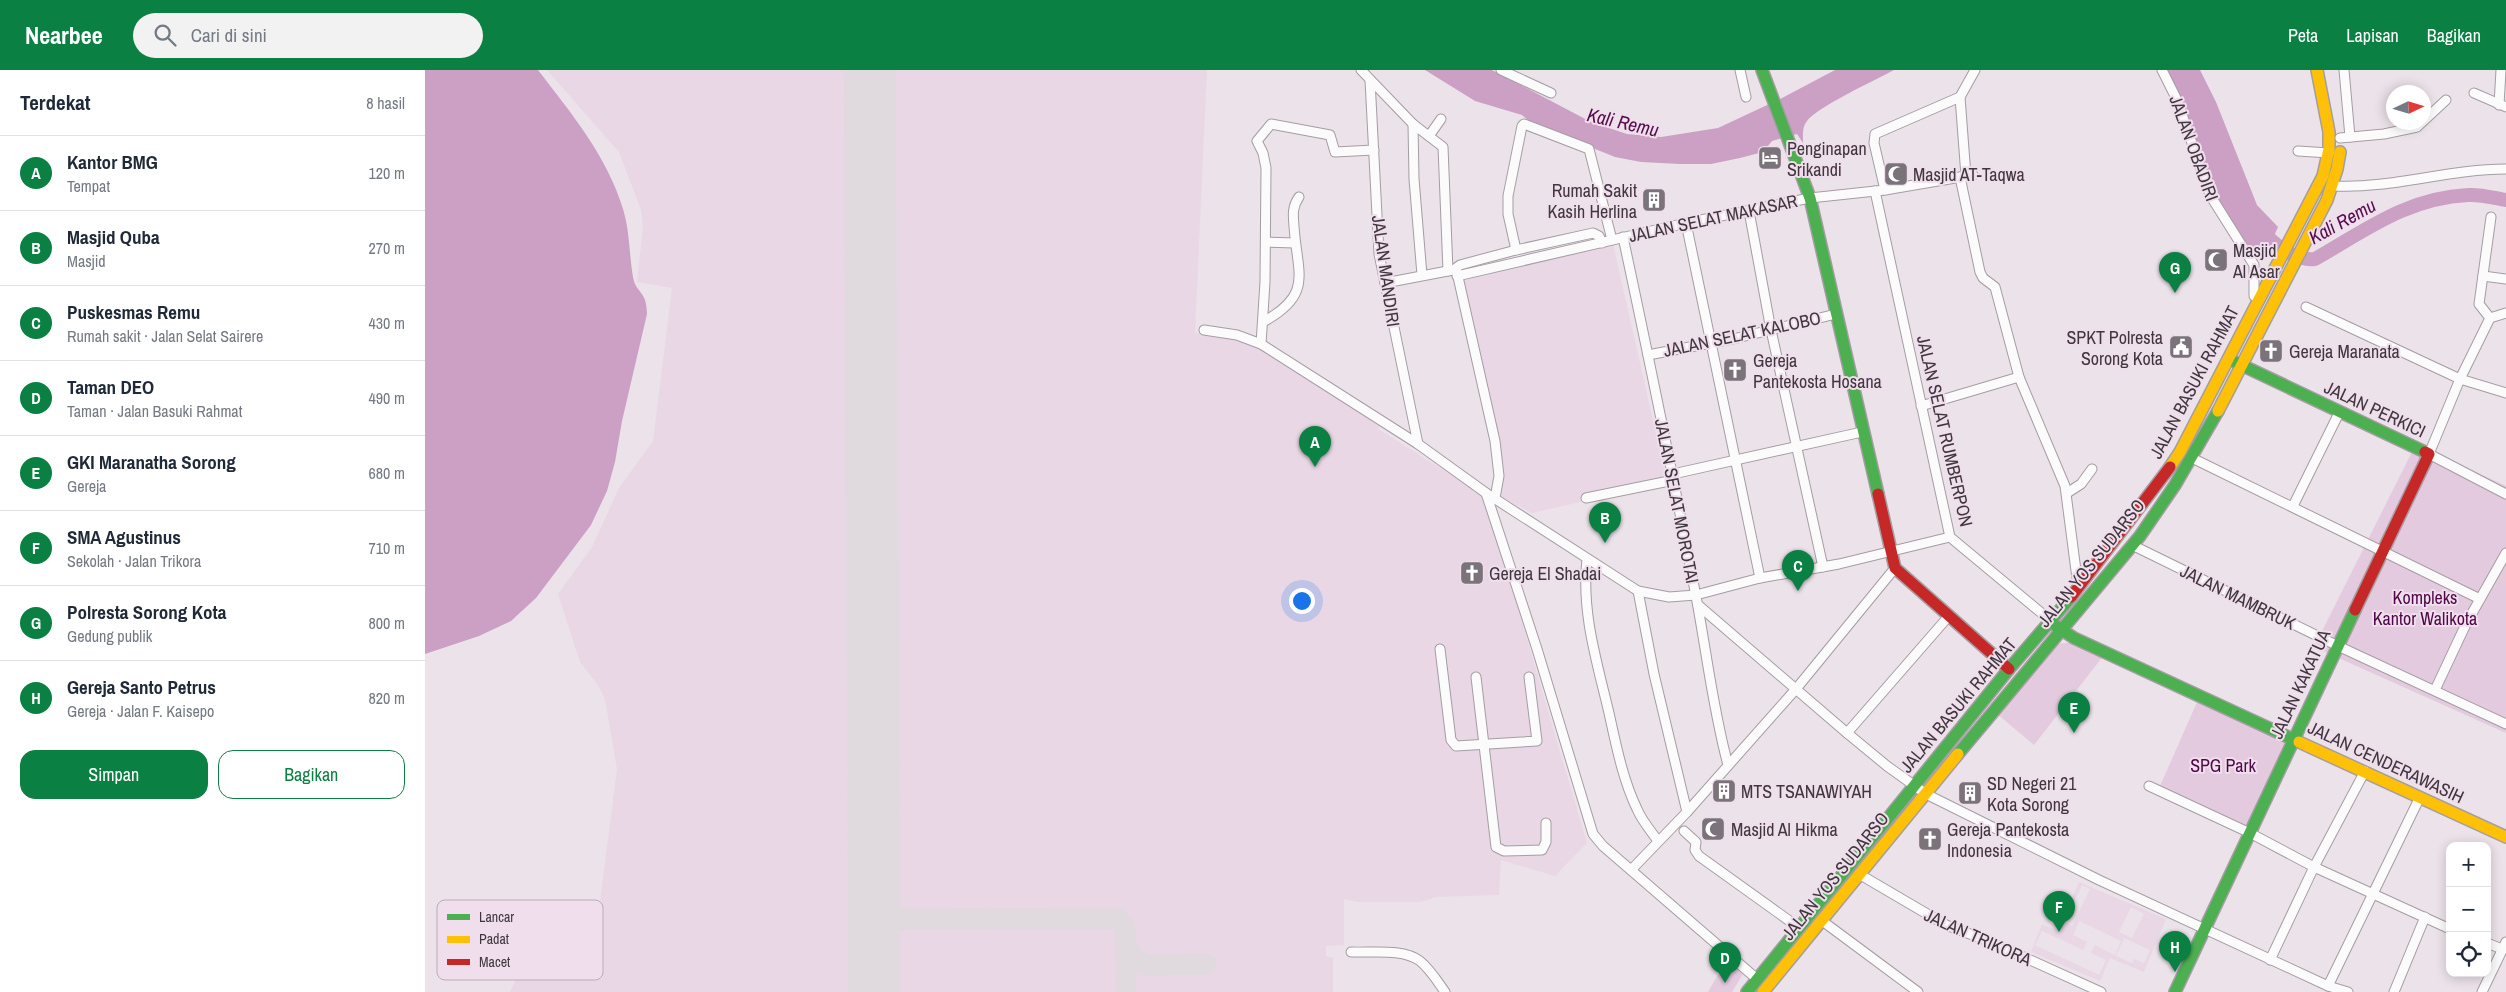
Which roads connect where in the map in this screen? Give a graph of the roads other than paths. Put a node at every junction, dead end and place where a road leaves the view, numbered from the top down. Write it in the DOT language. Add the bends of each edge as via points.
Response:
graph roads {
  1 [pos="1361,70"];
  2 [pos="1501,70"];
  3 [pos="1740,70"];
  4 [pos="1762,70"];
  5 [pos="1975,70"];
  6 [pos="2162,70"];
  7 [pos="2317,70"];
  8 [pos="2344,70"];
  9 [pos="2501,70"];
  10 [pos="1370,80"];
  11 [pos="2474,92"];
  12 [pos="2334,93"];
  13 [pos="1551,94"];
  14 [pos="1746,97"];
  15 [pos="1960,97"];
  16 [pos="2446,100"];
  17 [pos="2503,106"];
  18 [pos="1441,119"];
  19 [pos="1413,124"];
  20 [pos="2340,135"];
  21 [pos="1429,136"];
  22 [pos="1374,150"];
  23 [pos="2298,151"];
  24 [pos="2329,153"];
  25 [pos="2506,169"];
  26 [pos="1966,176"];
  27 [pos="2333,186"];
  28 [pos="1880,191"];
  29 [pos="1299,197"];
  30 [pos="1810,198"];
  31 [pos="1749,211"];
  32 [pos="2491,217"];
  33 [pos="1686,223"];
  34 [pos="1623,238"];
  35 [pos="1612,240"];
  36 [pos="1266,242"];
  37 [pos="1295,243"];
  38 [pos="1602,243"];
  39 [pos="1516,250"];
  40 [pos="1453,272"];
  41 [pos="1422,274"];
  42 [pos="2483,276"];
  43 [pos="2506,279"];
  44 [pos="1385,283"];
  45 [pos="2254,306"];
  46 [pos="2306,307"];
  47 [pos="2506,313"];
  48 [pos="1837,314"];
  49 [pos="2489,318"];
  50 [pos="1263,322"];
  51 [pos="1204,330"];
  52 [pos="1771,330"];
  53 [pos="1711,343"];
  54 [pos="1261,344"];
  55 [pos="1648,354"];
  56 [pos="2227,359"];
  57 [pos="2242,365"];
  58 [pos="2019,377"];
  59 [pos="2460,378"];
  60 [pos="2506,393"];
  61 [pos="1921,406"];
  62 [pos="2339,413"];
  63 [pos="1863,432"];
  64 [pos="1418,444"];
  65 [pos="1797,448"];
  66 [pos="2429,454"];
  67 [pos="2192,458"];
  68 [pos="1734,462"];
  69 [pos="2092,470"];
  70 [pos="1674,477"];
  71 [pos="1486,493"];
  72 [pos="2067,493"];
  73 [pos="2506,494"];
  74 [pos="1495,498"];
  75 [pos="1586,498"];
  76 [pos="2293,506"];
  77 [pos="1949,537"];
  78 [pos="2132,545"];
  79 [pos="2384,551"];
  80 [pos="1890,552"];
  81 [pos="2506,553"];
  82 [pos="1587,559"];
  83 [pos="1823,566"];
  84 [pos="1895,568"];
  85 [pos="1760,578"];
  86 [pos="2078,588"];
  87 [pos="1638,591"];
  88 [pos="1696,595"];
  89 [pos="2480,599"];
  90 [pos="1698,605"];
  91 [pos="1948,617"];
  92 [pos="2051,621"];
  93 [pos="2061,630"];
  94 [pos="2337,646"];
  95 [pos="1440,649"];
  96 [pos="2009,669"];
  97 [pos="1476,677"];
  98 [pos="1529,677"];
  99 [pos="1796,689"];
  100 [pos="2435,690"];
  101 [pos="2506,724"];
  102 [pos="1847,733"];
  103 [pos="2294,738"];
  104 [pos="1484,744"];
  105 [pos="1728,765"];
  106 [pos="2365,771"];
  107 [pos="1914,786"];
  108 [pos="2149,786"];
  109 [pos="1926,794"];
  110 [pos="2420,797"];
  111 [pos="1687,812"];
  112 [pos="1546,823"];
  113 [pos="1684,831"];
  114 [pos="2250,832"];
  115 [pos="2506,837"];
  116 [pos="1658,841"];
  117 [pos="2314,867"];
  118 [pos="1631,870"];
  119 [pos="1859,874"];
  120 [pos="2373,892"];
  121 [pos="2425,917"];
  122 [pos="1821,920"];
  123 [pos="1798,927"];
  124 [pos="2446,927"];
  125 [pos="2205,930"];
  126 [pos="2491,944"];
  127 [pos="2504,946"];
  128 [pos="1351,952"];
  129 [pos="1773,959"];
  130 [pos="2270,960"];
  131 [pos="1783,967"];
  132 [pos="1757,980"];
  133 [pos="2328,986"];
  134 [pos="1445,992"];
  135 [pos="1747,992"];
  136 [pos="1763,992"];
  137 [pos="1918,992"];
  138 [pos="2101,992"];
  139 [pos="2175,992"];
  140 [pos="2348,992"];
  141 [pos="2394,992"];
  142 [pos="2482,992"];
  1 -- 10 [label="street"];
  2 -- 13 [label="street"];
  3 -- 14 [label="street"];
  4 -- 30 [label="main road"];
  5 -- 15 [label="street"];
  6 -- 45 [label="street, JALAN OBADIRI" via="2177,100 2210,195 2254,265"];
  7 -- 20 [label="main road"];
  8 -- 20 [label="street"];
  9 -- 17 [label="street"];
  10 -- 19 [label="street"];
  10 -- 22 [label="street, JALAN MANDIRI"];
  11 -- 17 [label="street"];
  12 -- 20 [label="main road, JALAN YOS SUDARSO"];
  15 -- 26 [label="street"];
  15 -- 28 [label="street, JALAN SELAT RUMBERPON" via="1875,134"];
  16 -- 20 [label="street" via="2417,127"];
  18 -- 21 [label="street"];
  19 -- 21 [label="street"];
  19 -- 41 [label="street"];
  20 -- 24 [label="main road, JALAN BASUKI RAHMAT"];
  20 -- 27 [label="main road, JALAN YOS SUDARSO" via="2339,162"];
  21 -- 40 [label="street" via="1444,148"];
  22 -- 36 [label="street" via="1335,152 1330,135 1271,124 1257,141 1266,168"];
  22 -- 44 [label="street, JALAN MANDIRI" via="1379,254"];
  23 -- 24 [label="street"];
  24 -- 45 [label="main road, JALAN BASUKI RAHMAT" via="2318,188"];
  25 -- 27 [label="street" via="2458,172 2374,185"];
  26 -- 28 [label="street, JALAN SELAT MAKASAR"];
  26 -- 58 [label="street" via="1980,272 1995,287"];
  27 -- 57 [label="main road, JALAN YOS SUDARSO"];
  28 -- 30 [label="street, JALAN SELAT MAKASAR"];
  28 -- 61 [label="street, JALAN SELAT RUMBERPON"];
  29 -- 37 [label="street" via="1293,209"];
  30 -- 31 [label="street, JALAN SELAT MAKASAR"];
  30 -- 48 [label="main road"];
  31 -- 33 [label="street, JALAN SELAT MAKASAR"];
  31 -- 52 [label="street"];
  32 -- 42 [label="street"];
  33 -- 34 [label="street, JALAN SELAT MAKASAR"];
  33 -- 53 [label="street"];
  34 -- 35 [label="street, JALAN SELAT MAKASAR"];
  34 -- 55 [label="street, JALAN SELAT MOROTAI"];
  35 -- 38 [label="street, JALAN SELAT MAKASAR"];
  35 -- 39 [label="street" via="1589,149 1524,124 1508,196 1508,214"];
  36 -- 37 [label="street"];
  36 -- 50 [label="street"];
  37 -- 50 [label="street" via="1301,275 1296,292 1286,309"];
  38 -- 39 [label="street" via="1593,233"];
  38 -- 40 [label="street, JALAN SELAT MAKASAR"];
  39 -- 40 [label="street" via="1459,265"];
  40 -- 41 [label="street"];
  40 -- 74 [label="street" via="1495,441 1499,476"];
  41 -- 44 [label="street"];
  42 -- 43 [label="street"];
  42 -- 49 [label="street" via="2479,304"];
  44 -- 64 [label="street, JALAN MANDIRI"];
  45 -- 56 [label="main road, JALAN BASUKI RAHMAT"];
  46 -- 59 [label="street"];
  47 -- 49 [label="street"];
  48 -- 52 [label="street, JALAN SELAT KALOBO"];
  48 -- 63 [label="main road"];
  49 -- 59 [label="street"];
  50 -- 54 [label="street"];
  51 -- 54 [label="street" via="1237,335"];
  52 -- 53 [label="street, JALAN SELAT KALOBO"];
  52 -- 65 [label="street"];
  53 -- 55 [label="street, JALAN SELAT KALOBO"];
  53 -- 68 [label="street"];
  54 -- 64 [label="street"];
  55 -- 70 [label="street, JALAN SELAT MOROTAI"];
  56 -- 57 [label="main road, JALAN PERKICI"];
  56 -- 86 [label="main road, JALAN BASUKI RAHMAT" via="2180,452"];
  57 -- 62 [label="main road, JALAN PERKICI"];
  57 -- 67 [label="main road, JALAN YOS SUDARSO"];
  58 -- 61 [label="street"];
  58 -- 72 [label="street"];
  59 -- 60 [label="street"];
  59 -- 66 [label="street"];
  61 -- 77 [label="street, JALAN SELAT RUMBERPON"];
  62 -- 66 [label="main road, JALAN PERKICI"];
  62 -- 76 [label="street"];
  63 -- 65 [label="street"];
  63 -- 80 [label="main road"];
  64 -- 71 [label="street"];
  65 -- 68 [label="street"];
  65 -- 83 [label="street"];
  66 -- 73 [label="street, JALAN PERKICI"];
  66 -- 79 [label="main road, JALAN KAKATUA"];
  67 -- 76 [label="street"];
  67 -- 78 [label="main road, JALAN YOS SUDARSO"];
  68 -- 70 [label="street"];
  68 -- 85 [label="street"];
  69 -- 72 [label="street" via="2081,484"];
  70 -- 75 [label="street"];
  70 -- 88 [label="street, JALAN SELAT MOROTAI"];
  71 -- 74 [label="street"];
  71 -- 118 [label="street" via="1593,834"];
  72 -- 86 [label="street"];
  74 -- 82 [label="street"];
  76 -- 79 [label="street"];
  77 -- 80 [label="street"];
  77 -- 92 [label="street, JALAN SELAT RUMBERPON"];
  78 -- 93 [label="main road, JALAN YOS SUDARSO"];
  78 -- 94 [label="street, JALAN MAMBRUK"];
  79 -- 89 [label="street"];
  79 -- 94 [label="main road, JALAN KAKATUA"];
  80 -- 83 [label="street"];
  80 -- 84 [label="main road"];
  81 -- 89 [label="street"];
  82 -- 87 [label="street"];
  82 -- 116 [label="street" via="1587,616 1613,732 1633,801"];
  83 -- 85 [label="street"];
  84 -- 91 [label="main road"];
  84 -- 99 [label="street"];
  85 -- 88 [label="street"];
  86 -- 92 [label="main road, JALAN BASUKI RAHMAT"];
  87 -- 88 [label="street" via="1669,597"];
  87 -- 111 [label="street"];
  88 -- 90 [label="street, JALAN SELAT MOROTAI"];
  89 -- 100 [label="street"];
  90 -- 99 [label="street"];
  90 -- 105 [label="street, JALAN SELAT MOROTAI"];
  91 -- 96 [label="main road"];
  91 -- 102 [label="street"];
  92 -- 93 [label="main road, JALAN SELAT RUMBERPON"];
  92 -- 96 [label="main road, JALAN BASUKI RAHMAT"];
  93 -- 103 [label="main road, JALAN CENDERAWASIH"];
  93 -- 109 [label="main road, JALAN YOS SUDARSO"];
  94 -- 100 [label="street, JALAN MAMBRUK"];
  94 -- 103 [label="main road, JALAN KAKATUA"];
  95 -- 104 [label="street" via="1452,743 1460,747"];
  96 -- 107 [label="main road, JALAN BASUKI RAHMAT"];
  97 -- 104 [label="street"];
  98 -- 104 [label="street" via="1537,741"];
  99 -- 102 [label="street"];
  99 -- 105 [label="street"];
  100 -- 101 [label="street, JALAN MAMBRUK"];
  102 -- 107 [label="street"];
  103 -- 106 [label="main road, JALAN CENDERAWASIH"];
  103 -- 114 [label="main road, JALAN KAKATUA"];
  104 -- 112 [label="street" via="1496,847 1504,851 1542,850 1547,842"];
  105 -- 111 [label="street"];
  106 -- 110 [label="main road, JALAN CENDERAWASIH"];
  106 -- 117 [label="street"];
  107 -- 109 [label="street"];
  107 -- 123 [label="main road, JALAN BASUKI RAHMAT"];
  108 -- 114 [label="street"];
  109 -- 119 [label="main road, JALAN YOS SUDARSO"];
  109 -- 125 [label="street"];
  110 -- 115 [label="main road, JALAN CENDERAWASIH"];
  110 -- 120 [label="street"];
  111 -- 116 [label="street"];
  113 -- 123 [label="street" via="1696,842 1695,850 1699,856"];
  114 -- 117 [label="street"];
  114 -- 125 [label="main road, JALAN KAKATUA"];
  116 -- 118 [label="street"];
  117 -- 120 [label="street"];
  117 -- 130 [label="street"];
  118 -- 132 [label="street"];
  119 -- 122 [label="main road, JALAN YOS SUDARSO"];
  119 -- 138 [label="street, JALAN TRIKORA" via="1946,925"];
  120 -- 121 [label="street"];
  120 -- 133 [label="street"];
  121 -- 124 [label="street"];
  121 -- 141 [label="street"];
  122 -- 131 [label="main road, JALAN YOS SUDARSO"];
  122 -- 137 [label="street"];
  123 -- 129 [label="main road, JALAN BASUKI RAHMAT"];
  125 -- 130 [label="street"];
  125 -- 139 [label="main road, JALAN KAKATUA"];
  126 -- 127 [label="street"];
  127 -- 142 [label="street"];
  128 -- 134 [label="street" via="1402,954 1419,960"];
  129 -- 131 [label="main road"];
  129 -- 132 [label="main road, JALAN BASUKI RAHMAT"];
  130 -- 133 [label="street"];
  131 -- 136 [label="main road, JALAN YOS SUDARSO"];
  132 -- 135 [label="main road, JALAN BASUKI RAHMAT"];
  133 -- 140 [label="street"];
}
